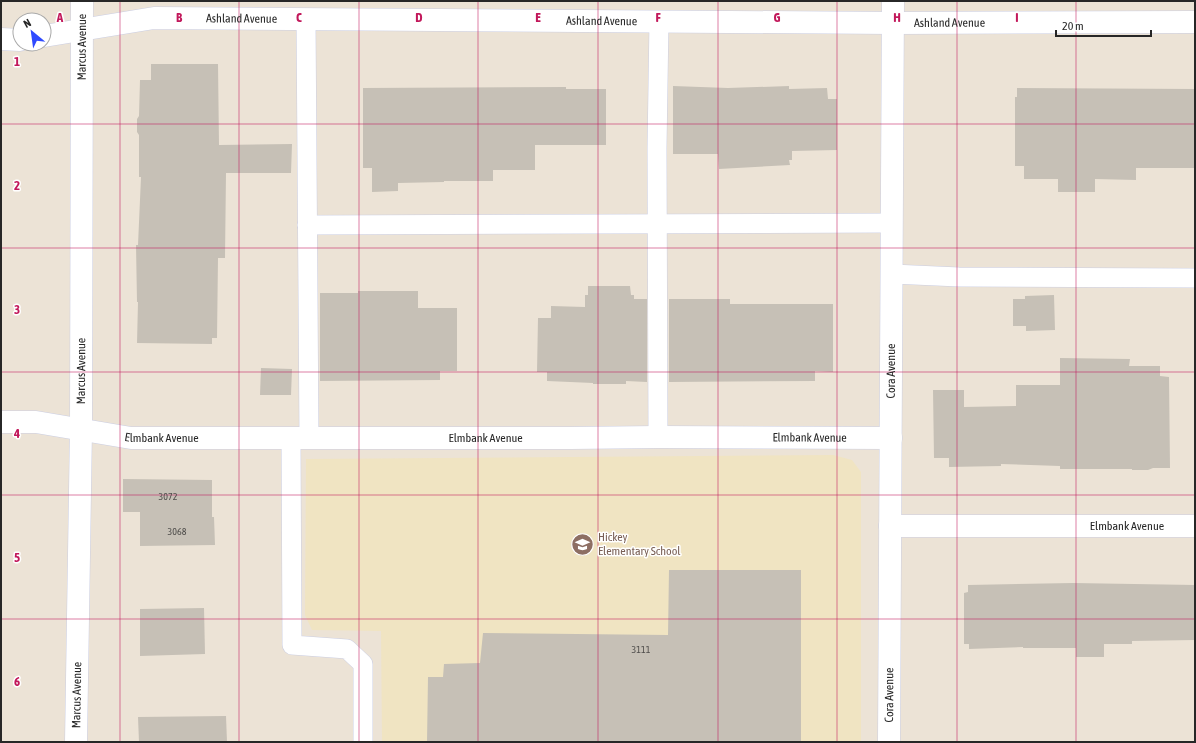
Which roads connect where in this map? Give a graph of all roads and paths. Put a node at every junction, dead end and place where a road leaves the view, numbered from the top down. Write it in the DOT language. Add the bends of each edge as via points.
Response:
graph roads {
  1 [pos="82,1"];
  2 [pos="893,1"];
  3 [pos="306,19"];
  4 [pos="659,21"];
  5 [pos="1195,22"];
  6 [pos="893,23"];
  7 [pos="82,30"];
  8 [pos="52,35"];
  9 [pos="1,39"];
  10 [pos="12,40"];
  11 [pos="658,224"];
  12 [pos="892,224"];
  13 [pos="307,225"];
  14 [pos="892,274"];
  15 [pos="1195,278"];
  16 [pos="1,422"];
  17 [pos="81,429"];
  18 [pos="658,437"];
  19 [pos="300,438"];
  20 [pos="891,438"];
  21 [pos="890,526"];
  22 [pos="1195,526"];
  23 [pos="76,742"];
  24 [pos="363,742"];
  25 [pos="889,742"];
  1 -- 7 [label="street, Marcus Avenue"];
  2 -- 6 [label="street, Cora Avenue"];
  3 -- 4 [label="street, Ashland Avenue"];
  3 -- 7 [label="street, Ashland Avenue" via="154,18"];
  3 -- 13 [label="lane"];
  4 -- 6 [label="street, Ashland Avenue"];
  4 -- 11 [label="lane"];
  5 -- 6 [label="street, Ashland Avenue"];
  6 -- 12 [label="street, Cora Avenue"];
  7 -- 8 [label="street, Ashland Avenue"];
  7 -- 17 [label="street, Marcus Avenue"];
  9 -- 10 [label="street"];
  11 -- 12 [label="lane"];
  11 -- 13 [label="lane"];
  11 -- 18 [label="lane"];
  12 -- 14 [label="street, Cora Avenue"];
  13 -- 19 [label="lane"];
  14 -- 15 [label="lane" via="967,277"];
  14 -- 20 [label="street, Cora Avenue"];
  16 -- 17 [label="street" via="36,422"];
  17 -- 19 [label="street, Elmbank Avenue" via="131,438"];
  17 -- 23 [label="street, Marcus Avenue"];
  18 -- 19 [label="street, Elmbank Avenue"];
  18 -- 20 [label="street, Elmbank Avenue"];
  19 -- 24 [label="lane" via="292,645 347,649 363,664"];
  20 -- 21 [label="street, Cora Avenue"];
  21 -- 22 [label="street, Elmbank Avenue"];
  21 -- 25 [label="street, Cora Avenue"];
}
